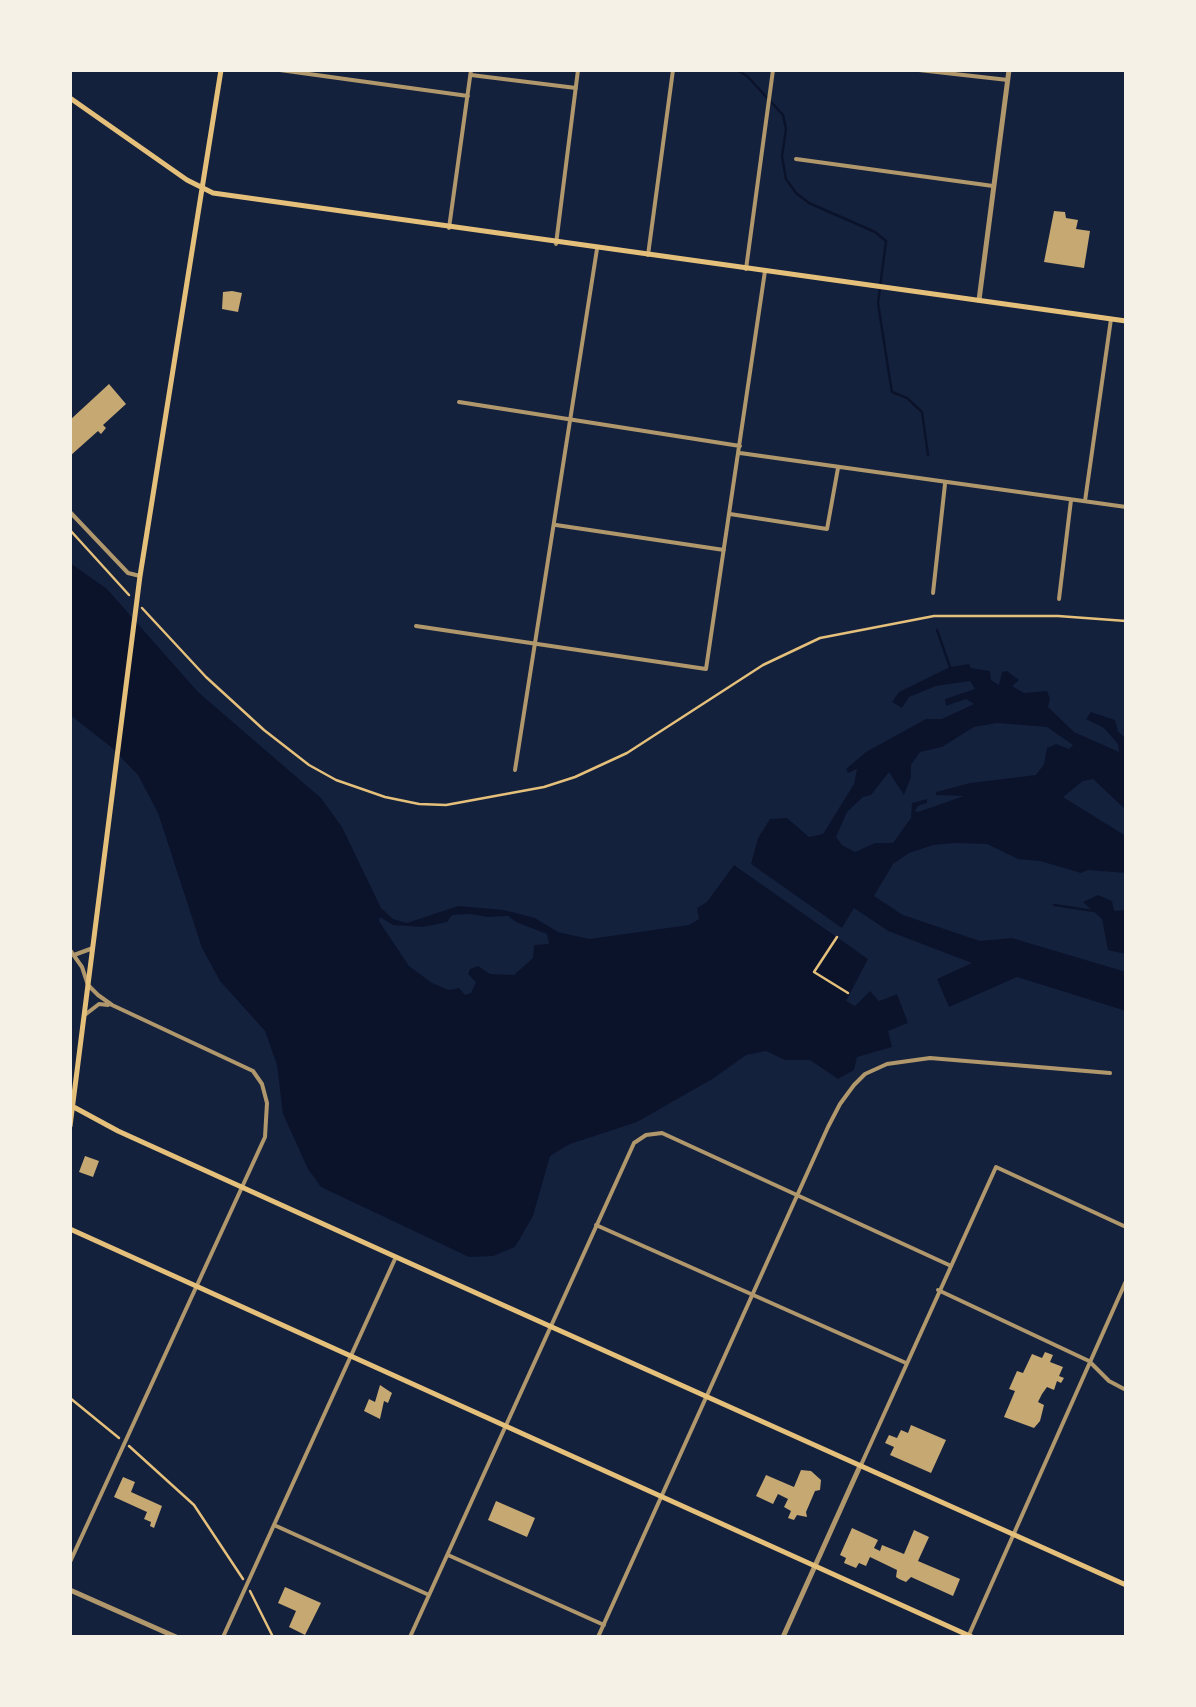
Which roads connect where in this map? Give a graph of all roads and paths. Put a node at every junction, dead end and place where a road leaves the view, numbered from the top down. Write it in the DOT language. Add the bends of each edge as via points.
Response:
graph roads {
  1 [pos="221,70"];
  2 [pos="280,70"];
  3 [pos="578,70"];
  4 [pos="673,70"];
  5 [pos="773,70"];
  6 [pos="919,70"];
  7 [pos="1010,70"];
  8 [pos="471,72"];
  9 [pos="1008,80"];
  10 [pos="576,88"];
  11 [pos="468,96"];
  12 [pos="70,98"];
  13 [pos="796,160"];
  14 [pos="993,186"];
  15 [pos="200,188"];
  16 [pos="449,228"];
  17 [pos="556,244"];
  18 [pos="597,249"];
  19 [pos="648,256"];
  20 [pos="746,269"];
  21 [pos="765,271"];
  22 [pos="979,301"];
  23 [pos="1110,318"];
  24 [pos="1126,321"];
  25 [pos="459,402"];
  26 [pos="572,420"];
  27 [pos="740,446"];
  28 [pos="739,453"];
  29 [pos="838,468"];
  30 [pos="944,484"];
  31 [pos="1071,500"];
  32 [pos="1084,500"];
  33 [pos="1126,507"];
  34 [pos="70,512"];
  35 [pos="729,514"];
  36 [pos="556,526"];
  37 [pos="70,530"];
  38 [pos="724,550"];
  39 [pos="140,576"];
  40 [pos="934,593"];
  41 [pos="1059,599"];
  42 [pos="136,605"];
  43 [pos="1126,621"];
  44 [pos="416,626"];
  45 [pos="536,643"];
  46 [pos="515,770"];
  47 [pos="837,937"];
  48 [pos="93,948"];
  49 [pos="72,952"];
  50 [pos="88,985"];
  51 [pos="848,993"];
  52 [pos="112,1005"];
  53 [pos="84,1018"];
  54 [pos="77,1066"];
  55 [pos="70,1072"];
  56 [pos="1110,1072"];
  57 [pos="71,1106"];
  58 [pos="70,1126"];
  59 [pos="244,1186"];
  60 [pos="798,1196"];
  61 [pos="596,1225"];
  62 [pos="1126,1227"];
  63 [pos="70,1229"];
  64 [pos="396,1257"];
  65 [pos="949,1265"];
  66 [pos="1126,1282"];
  67 [pos="197,1287"];
  68 [pos="938,1290"];
  69 [pos="753,1294"];
  70 [pos="551,1325"];
  71 [pos="352,1357"];
  72 [pos="1090,1361"];
  73 [pos="906,1363"];
  74 [pos="1126,1390"];
  75 [pos="707,1396"];
  76 [pos="70,1398"];
  77 [pos="505,1426"];
  78 [pos="126,1442"];
  79 [pos="860,1466"];
  80 [pos="660,1498"];
  81 [pos="274,1525"];
  82 [pos="1014,1535"];
  83 [pos="448,1554"];
  84 [pos="70,1562"];
  85 [pos="816,1566"];
  86 [pos="1126,1584"];
  87 [pos="247,1586"];
  88 [pos="70,1590"];
  89 [pos="429,1594"];
  90 [pos="604,1624"];
  91 [pos="970,1636"];
  92 [pos="176,1637"];
  93 [pos="224,1637"];
  94 [pos="273,1637"];
  95 [pos="410,1637"];
  96 [pos="598,1637"];
  97 [pos="783,1637"];
  1 -- 15 [label="main road"];
  2 -- 11 [label="street"];
  3 -- 10 [label="street"];
  4 -- 19 [label="street"];
  5 -- 20 [label="street"];
  6 -- 9 [label="street"];
  7 -- 9 [label="street"];
  8 -- 10 [label="street"];
  8 -- 11 [label="street"];
  9 -- 14 [label="street"];
  10 -- 17 [label="street"];
  11 -- 16 [label="street"];
  12 -- 15 [label="main road"];
  13 -- 14 [label="street"];
  14 -- 22 [label="street"];
  15 -- 16 [label="main road"];
  15 -- 39 [label="main road"];
  16 -- 17 [label="main road"];
  17 -- 18 [label="main road"];
  18 -- 19 [label="main road"];
  18 -- 26 [label="street"];
  19 -- 20 [label="main road"];
  20 -- 21 [label="main road"];
  21 -- 22 [label="main road"];
  21 -- 27 [label="street"];
  22 -- 23 [label="main road"];
  23 -- 24 [label="main road"];
  23 -- 32 [label="street"];
  25 -- 26 [label="street"];
  26 -- 27 [label="street"];
  26 -- 36 [label="street"];
  27 -- 28 [label="street"];
  28 -- 29 [label="street"];
  28 -- 35 [label="street"];
  29 -- 30 [label="street"];
  29 -- 35 [label="street" via="827,529"];
  30 -- 31 [label="street"];
  30 -- 40 [label="street"];
  31 -- 32 [label="street"];
  31 -- 41 [label="street"];
  32 -- 33 [label="street"];
  34 -- 39 [label="street" via="128,573"];
  35 -- 38 [label="street"];
  36 -- 38 [label="street"];
  36 -- 45 [label="street"];
  37 -- 42 [label="path"];
  38 -- 45 [label="street" via="706,669"];
  39 -- 42 [label="main road"];
  42 -- 43 [label="path" via="216,687 309,765 385,798 446,805 575,778 820,638 934,616"];
  42 -- 48 [label="main road"];
  44 -- 45 [label="street"];
  45 -- 46 [label="street"];
  47 -- 51 [label="path" via="814,972"];
  48 -- 49 [label="street"];
  48 -- 50 [label="main road"];
  49 -- 50 [label="street"];
  50 -- 52 [label="street"];
  50 -- 53 [label="main road"];
  52 -- 53 [label="street" via="98,1004"];
  52 -- 59 [label="street" via="253,1071 267,1104 265,1138"];
  53 -- 54 [label="main road"];
  54 -- 55 [label="main road"];
  54 -- 57 [label="main road"];
  56 -- 60 [label="street" via="930,1058 887,1064 865,1074 840,1104"];
  57 -- 58 [label="main road"];
  57 -- 59 [label="main road"];
  59 -- 64 [label="main road"];
  59 -- 67 [label="street"];
  60 -- 61 [label="street" via="662,1134 646,1135 634,1143"];
  60 -- 65 [label="street"];
  60 -- 69 [label="street"];
  61 -- 69 [label="street"];
  61 -- 70 [label="street"];
  62 -- 65 [label="street" via="996,1167"];
  63 -- 67 [label="main road"];
  64 -- 70 [label="main road"];
  64 -- 71 [label="street"];
  65 -- 68 [label="street"];
  66 -- 72 [label="street"];
  67 -- 71 [label="main road"];
  67 -- 78 [label="street"];
  68 -- 72 [label="street"];
  68 -- 73 [label="street"];
  69 -- 73 [label="street"];
  69 -- 75 [label="street"];
  70 -- 75 [label="main road"];
  70 -- 77 [label="street"];
  71 -- 77 [label="main road"];
  71 -- 81 [label="street"];
  72 -- 74 [label="street"];
  72 -- 82 [label="street"];
  73 -- 79 [label="street"];
  75 -- 79 [label="main road"];
  75 -- 80 [label="street"];
  76 -- 78 [label="path"];
  77 -- 80 [label="main road"];
  77 -- 83 [label="street"];
  78 -- 84 [label="street"];
  78 -- 87 [label="path" via="194,1505"];
  79 -- 82 [label="main road"];
  79 -- 85 [label="street"];
  80 -- 85 [label="main road"];
  80 -- 90 [label="street"];
  81 -- 87 [label="street"];
  81 -- 89 [label="street"];
  82 -- 86 [label="main road"];
  82 -- 91 [label="street"];
  83 -- 89 [label="street"];
  83 -- 90 [label="street"];
  85 -- 91 [label="main road"];
  85 -- 97 [label="street"];
  87 -- 93 [label="street"];
  87 -- 94 [label="path"];
  88 -- 92 [label="street"];
  89 -- 95 [label="street"];
  90 -- 96 [label="street"];
}
